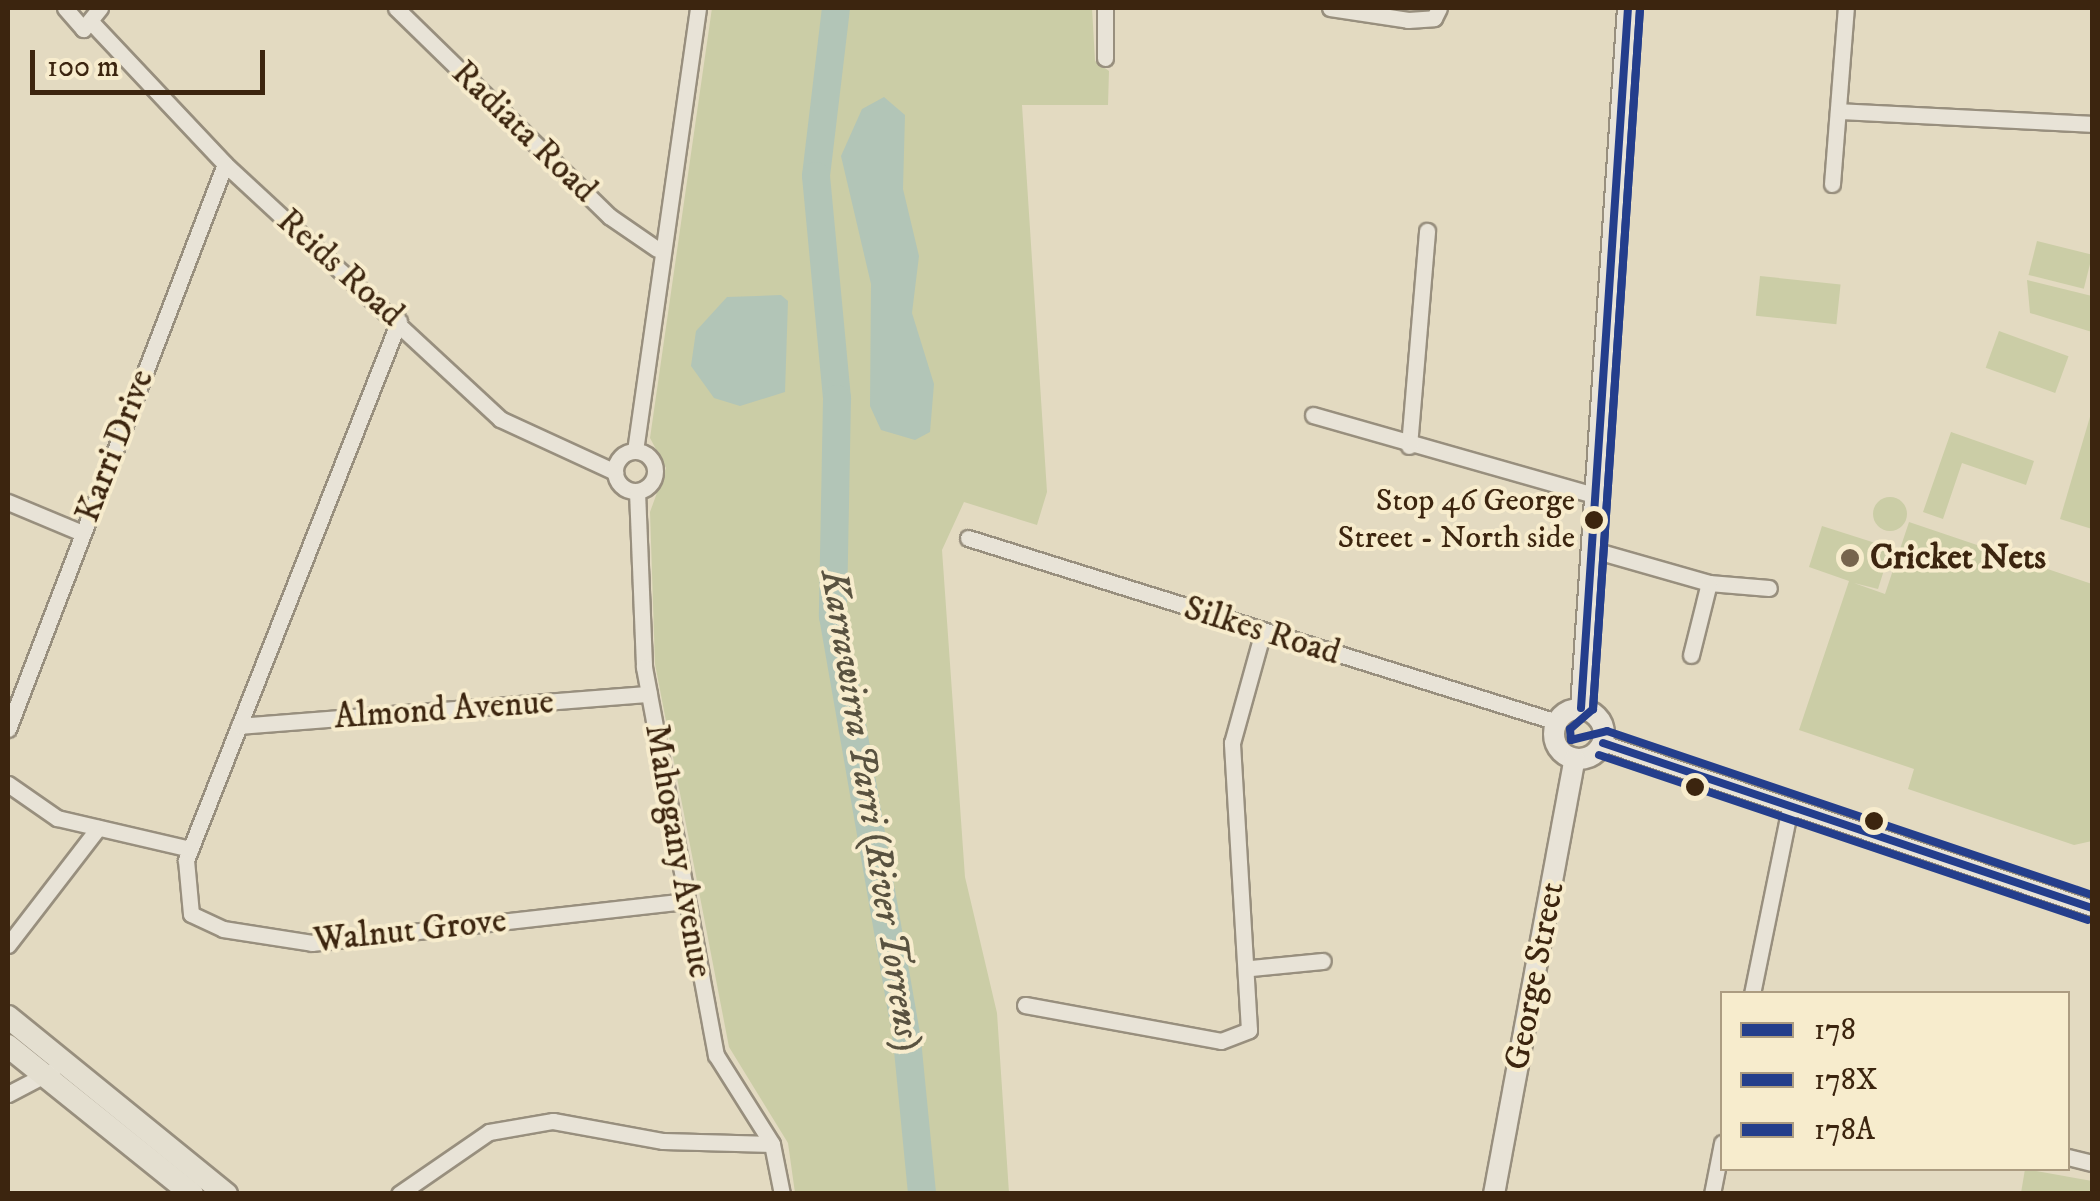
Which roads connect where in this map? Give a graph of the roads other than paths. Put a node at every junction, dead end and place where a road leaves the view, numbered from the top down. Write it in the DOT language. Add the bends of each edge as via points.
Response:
graph roads {
  1 [pos="65,8"];
  2 [pos="100,8"];
  3 [pos="396,8"];
  4 [pos="698,8"];
  5 [pos="1105,8"];
  6 [pos="1330,8"];
  7 [pos="1439,8"];
  8 [pos="1628,8"];
  9 [pos="1846,8"];
  10 [pos="94,25"];
  11 [pos="1105,58"];
  12 [pos="1838,111"];
  13 [pos="2092,124"];
  14 [pos="225,164"];
  15 [pos="1832,184"];
  16 [pos="1427,231"];
  17 [pos="657,249"];
  18 [pos="400,321"];
  19 [pos="1312,416"];
  20 [pos="1409,446"];
  21 [pos="634,451"];
  22 [pos="615,472"];
  23 [pos="637,492"];
  24 [pos="1593,495"];
  25 [pos="8,502"];
  26 [pos="82,533"];
  27 [pos="968,538"];
  28 [pos="1590,549"];
  29 [pos="1709,583"];
  30 [pos="1769,588"];
  31 [pos="1263,631"];
  32 [pos="1691,655"];
  33 [pos="650,694"];
  34 [pos="1580,708"];
  35 [pos="1557,722"];
  36 [pos="239,726"];
  37 [pos="8,729"];
  38 [pos="1603,743"];
  39 [pos="1576,759"];
  40 [pos="8,784"];
  41 [pos="1790,808"];
  42 [pos="98,828"];
  43 [pos="188,854"];
  44 [pos="687,901"];
  45 [pos="2092,908"];
  46 [pos="8,945"];
  47 [pos="1323,961"];
  48 [pos="1250,968"];
  49 [pos="1753,991"];
  50 [pos="1025,1005"];
  51 [pos="8,1017"];
  52 [pos="8,1046"];
  53 [pos="54,1069"];
  54 [pos="8,1094"];
  55 [pos="772,1144"];
  56 [pos="1720,1153"];
  57 [pos="192,1194"];
  58 [pos="226,1194"];
  59 [pos="399,1194"];
  60 [pos="782,1194"];
  61 [pos="1494,1194"];
  62 [pos="1712,1194"];
  1 -- 10 [label="street, Reids Road" via="74,27"];
  2 -- 10 [label="street"];
  3 -- 17 [label="street, Radiata Road" via="610,216"];
  4 -- 17 [label="street"];
  5 -- 11 [label="street"];
  6 -- 7 [label="street" via="1423,20"];
  8 -- 24 [label="street"];
  9 -- 12 [label="street"];
  10 -- 14 [label="street, Reids Road"];
  12 -- 13 [label="street"];
  12 -- 15 [label="street"];
  14 -- 18 [label="street, Reids Road"];
  14 -- 26 [label="street, Karri Drive"];
  16 -- 20 [label="street"];
  17 -- 21 [label="street"];
  18 -- 22 [label="street, Reids Road" via="500,419"];
  18 -- 36 [label="street"];
  19 -- 20 [label="street"];
  20 -- 24 [label="street"];
  21 -- 22 [label="street"];
  21 -- 23 [label="street, Mahogany Avenue" via="655,471"];
  22 -- 23 [label="street, Reids Road"];
  23 -- 33 [label="street, Mahogany Avenue"];
  24 -- 28 [label="street"];
  25 -- 26 [label="street"];
  26 -- 37 [label="street, Karri Drive"];
  27 -- 31 [label="street, Silkes Road"];
  28 -- 29 [label="street"];
  28 -- 34 [label="street"];
  29 -- 30 [label="street"];
  29 -- 32 [label="street"];
  31 -- 35 [label="street, Silkes Road"];
  31 -- 48 [label="street" via="1232,743"];
  33 -- 36 [label="street, Almond Avenue"];
  33 -- 44 [label="street, Mahogany Avenue"];
  34 -- 35 [label="street"];
  34 -- 38 [label="street" via="1602,722"];
  35 -- 39 [label="street" via="1559,749"];
  36 -- 43 [label="street"];
  38 -- 39 [label="street"];
  38 -- 41 [label="street"];
  39 -- 61 [label="street, George Street"];
  40 -- 42 [label="street" via="56,818"];
  41 -- 45 [label="street"];
  41 -- 49 [label="street"];
  42 -- 43 [label="street"];
  42 -- 46 [label="street"];
  43 -- 44 [label="street, Walnut Grove" via="191,914 201,923 294,942"];
  44 -- 55 [label="street, Mahogany Avenue" via="716,1055"];
  47 -- 48 [label="street"];
  48 -- 50 [label="street" via="1254,1020 1231,1042"];
  51 -- 53 [label="main road"];
  52 -- 53 [label="main road"];
  53 -- 54 [label="street"];
  53 -- 57 [label="main road"];
  53 -- 58 [label="main road"];
  55 -- 59 [label="street" via="663,1140 553,1121 489,1132"];
  55 -- 60 [label="street, Mahogany Avenue"];
  56 -- 62 [label="street"];
}
